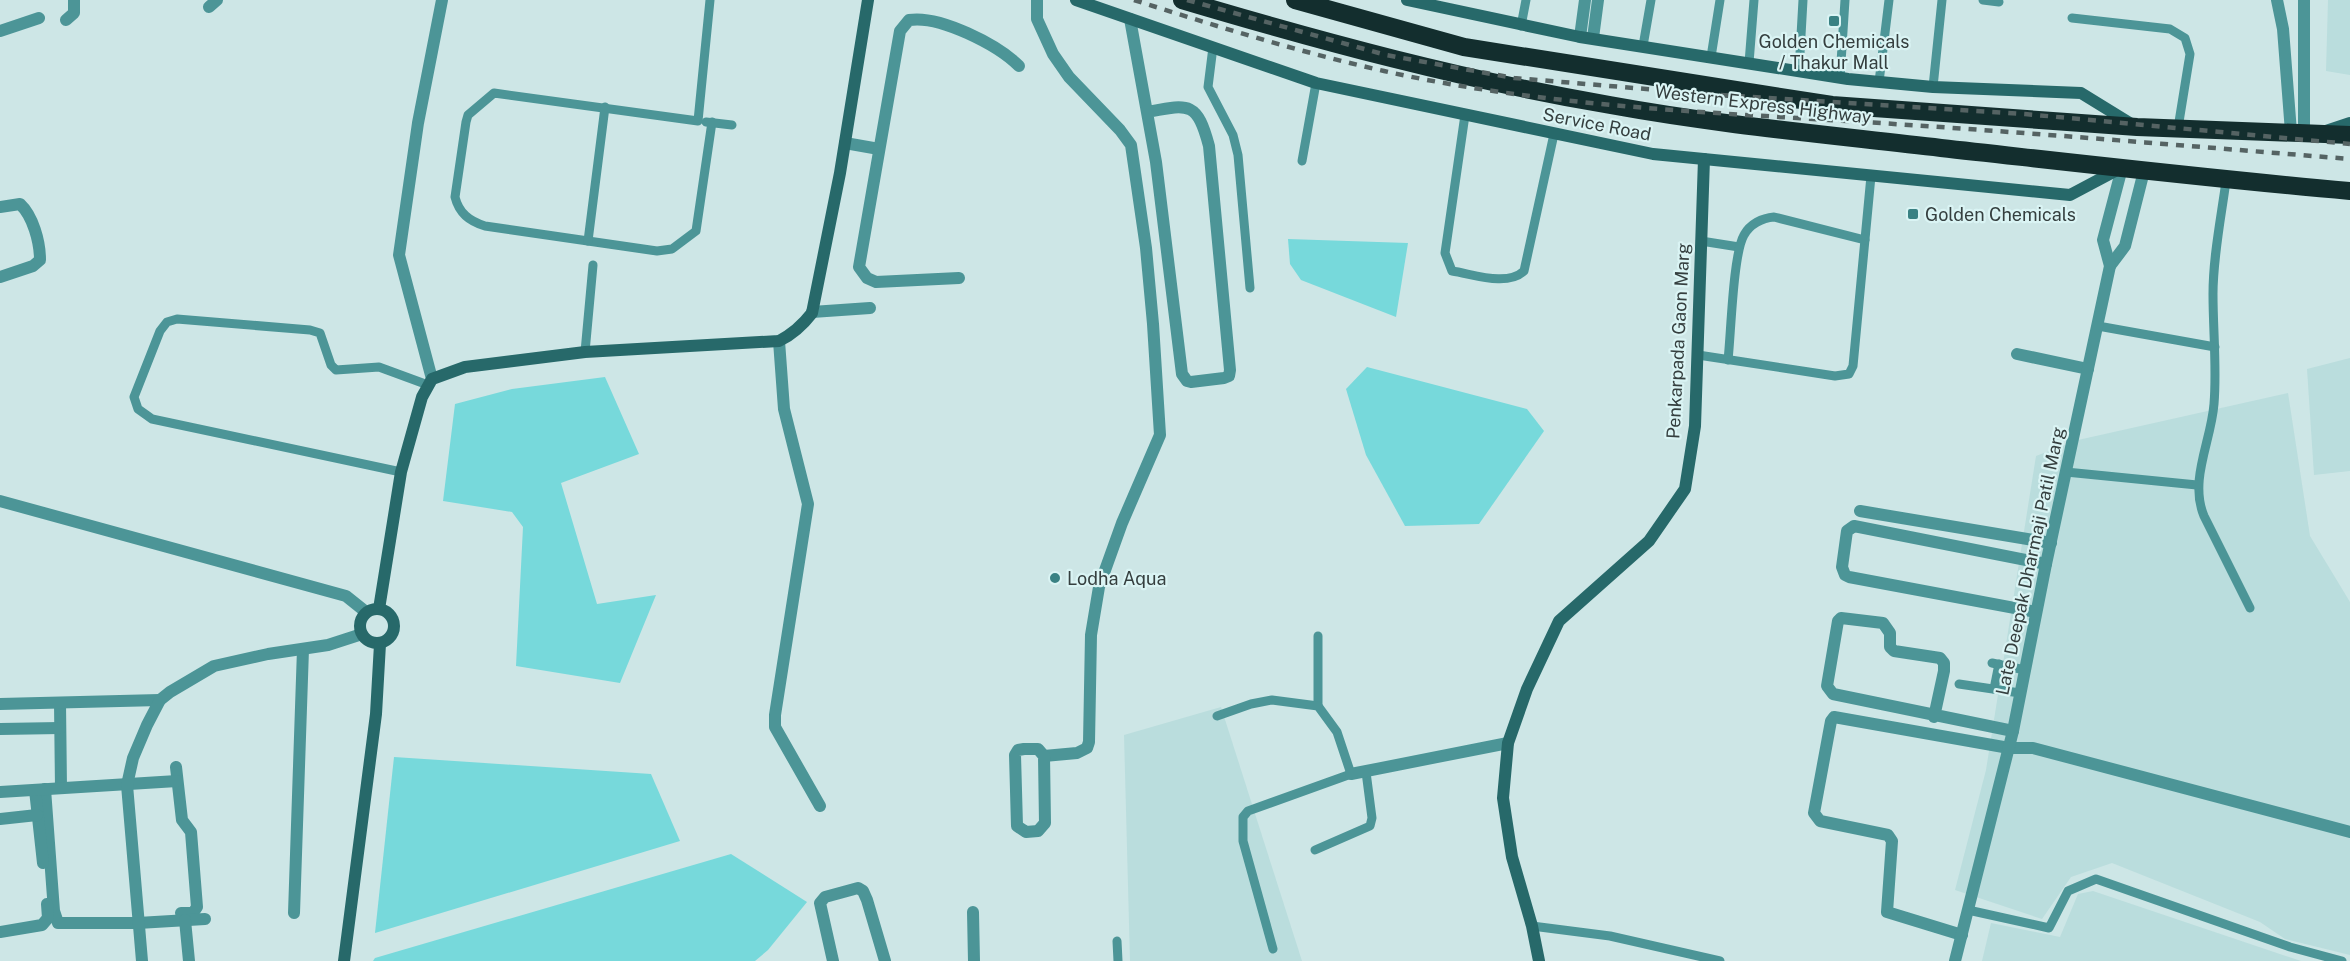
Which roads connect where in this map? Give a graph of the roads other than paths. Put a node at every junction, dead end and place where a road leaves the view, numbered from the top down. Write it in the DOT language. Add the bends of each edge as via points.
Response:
graph roads {
  1 [pos="74,0"];
  2 [pos="442,0"];
  3 [pos="710,0"];
  4 [pos="868,0"];
  5 [pos="1037,0"];
  6 [pos="1076,0"];
  7 [pos="1182,0"];
  8 [pos="1295,0"];
  9 [pos="1407,0"];
  10 [pos="1526,0"];
  11 [pos="1585,0"];
  12 [pos="1598,0"];
  13 [pos="1651,0"];
  14 [pos="1720,0"];
  15 [pos="1754,0"];
  16 [pos="1803,0"];
  17 [pos="1845,0"];
  18 [pos="1889,0"];
  19 [pos="1942,0"];
  20 [pos="1983,0"];
  21 [pos="2277,0"];
  22 [pos="2304,0"];
  23 [pos="1999,2"];
  24 [pos="39,18"];
  25 [pos="2072,18"];
  26 [pos="1130,19"];
  27 [pos="66,20"];
  28 [pos="1521,26"];
  29 [pos="0,31"];
  30 [pos="1580,37"];
  31 [pos="1593,38"];
  32 [pos="1643,46"];
  33 [pos="1213,47"];
  34 [pos="1711,57"];
  35 [pos="1749,63"];
  36 [pos="1019,66"];
  37 [pos="1799,71"];
  38 [pos="1840,78"];
  39 [pos="1879,82"];
  40 [pos="1316,83"];
  41 [pos="1933,87"];
  42 [pos="605,107"];
  43 [pos="1147,112"];
  44 [pos="1465,115"];
  45 [pos="698,121"];
  46 [pos="712,122"];
  47 [pos="2350,123"];
  48 [pos="732,125"];
  49 [pos="2137,126"];
  50 [pos="2178,128"];
  51 [pos="2297,132"];
  52 [pos="2322,133"];
  53 [pos="1554,134"];
  54 [pos="2350,135"];
  55 [pos="845,143"];
  56 [pos="879,149"];
  57 [pos="1704,159"];
  58 [pos="1302,161"];
  59 [pos="2122,168"];
  60 [pos="2144,171"];
  61 [pos="1871,176"];
  62 [pos="2226,181"];
  63 [pos="2350,191"];
  64 [pos="0,207"];
  65 [pos="1865,240"];
  66 [pos="588,241"];
  67 [pos="1701,241"];
  68 [pos="1739,247"];
  69 [pos="593,265"];
  70 [pos="2110,266"];
  71 [pos="0,277"];
  72 [pos="959,278"];
  73 [pos="1250,288"];
  74 [pos="870,308"];
  75 [pos="812,312"];
  76 [pos="2098,327"];
  77 [pos="779,341"];
  78 [pos="2215,347"];
  79 [pos="585,352"];
  80 [pos="2018,354"];
  81 [pos="1698,355"];
  82 [pos="1728,360"];
  83 [pos="2088,369"];
  84 [pos="430,382"];
  85 [pos="401,472"];
  86 [pos="2066,472"];
  87 [pos="2197,485"];
  88 [pos="0,501"];
  89 [pos="1860,511"];
  90 [pos="2051,543"];
  91 [pos="2046,564"];
  92 [pos="2250,608"];
  93 [pos="373,610"];
  94 [pos="2036,612"];
  95 [pos="362,634"];
  96 [pos="1318,636"];
  97 [pos="380,644"];
  98 [pos="303,649"];
  99 [pos="2025,670"];
  100 [pos="1959,684"];
  101 [pos="1994,689"];
  102 [pos="2020,693"];
  103 [pos="160,700"];
  104 [pos="60,703"];
  105 [pos="0,704"];
  106 [pos="1318,706"];
  107 [pos="1217,716"];
  108 [pos="1934,717"];
  109 [pos="60,728"];
  110 [pos="0,729"];
  111 [pos="2013,731"];
  112 [pos="1508,743"];
  113 [pos="2009,748"];
  114 [pos="1044,756"];
  115 [pos="176,767"];
  116 [pos="1366,772"];
  117 [pos="1351,774"];
  118 [pos="177,781"];
  119 [pos="128,785"];
  120 [pos="62,788"];
  121 [pos="40,789"];
  122 [pos="0,792"];
  123 [pos="820,806"];
  124 [pos="37,815"];
  125 [pos="0,819"];
  126 [pos="2350,832"];
  127 [pos="1315,850"];
  128 [pos="1968,910"];
  129 [pos="973,912"];
  130 [pos="294,913"];
  131 [pos="205,919"];
  132 [pos="138,920"];
  133 [pos="185,920"];
  134 [pos="1532,926"];
  135 [pos="0,932"];
  136 [pos="1962,935"];
  137 [pos="1117,941"];
  138 [pos="1274,949"];
  139 [pos="142,961"];
  140 [pos="189,961"];
  141 [pos="344,961"];
  142 [pos="833,961"];
  143 [pos="885,961"];
  144 [pos="974,961"];
  145 [pos="1118,961"];
  146 [pos="1539,961"];
  147 [pos="1720,961"];
  148 [pos="1955,961"];
  149 [pos="2342,961"];
  1 -- 27 [label="street" via="74,13"];
  2 -- 84 [label="street" via="418,123 399,255"];
  3 -- 45 [label="lane"];
  4 -- 55 [label="street"];
  5 -- 114 [label="street" via="1037,19 1053,54 1131,145 1146,248 1160,435 1099,587 1091,635 1087,748 1077,753"];
  6 -- 26 [label="street, Service Road"];
  7 -- 59 [label="highway, Western Express Highway" via="1359,51 1612,106"];
  8 -- 49 [label="highway, Western Express Highway" via="1464,47 1616,73 1832,105"];
  9 -- 28 [label="street"];
  10 -- 28 [label="lane"];
  11 -- 30 [label="street"];
  12 -- 31 [label="street"];
  13 -- 32 [label="lane"];
  14 -- 34 [label="lane"];
  15 -- 35 [label="lane"];
  16 -- 37 [label="lane"];
  17 -- 38 [label="lane"];
  18 -- 39 [label="lane"];
  19 -- 41 [label="lane"];
  20 -- 23 [label="lane"];
  21 -- 51 [label="street"];
  22 -- 51 [label="street"];
  24 -- 29 [label="street"];
  25 -- 50 [label="lane" via="2170,29 2185,38 2190,54"];
  26 -- 33 [label="street, Service Road"];
  26 -- 43 [label="street"];
  28 -- 30 [label="street"];
  30 -- 31 [label="street"];
  31 -- 32 [label="street"];
  32 -- 34 [label="street"];
  33 -- 40 [label="street, Service Road"];
  33 -- 73 [label="lane" via="1208,87 1233,135 1238,155"];
  34 -- 35 [label="street"];
  35 -- 37 [label="street"];
  36 -- 56 [label="street" via="983,40 924,20 909,20 900,31"];
  37 -- 38 [label="street"];
  38 -- 39 [label="street"];
  39 -- 41 [label="street"];
  40 -- 44 [label="street, Service Road"];
  40 -- 58 [label="lane"];
  41 -- 49 [label="street" via="2081,93"];
  42 -- 45 [label="lane"];
  42 -- 66 [label="lane"];
  42 -- 66 [label="lane" via="501,92 486,97 468,115 455,197 463,214 476,223"];
  43 -- 43 [label="street" via="1182,374 1191,382 1224,378 1230,370 1205,132 1188,107"];
  44 -- 53 [label="street, Service Road"];
  44 -- 53 [label="lane" via="1445,253 1452,271 1505,279 1524,271"];
  45 -- 46 [label="lane"];
  46 -- 48 [label="lane"];
  46 -- 66 [label="lane" via="696,231 672,249 657,251"];
  47 -- 52 [label="street"];
  49 -- 50 [label="highway, Western Express Highway"];
  50 -- 51 [label="highway, Western Express Highway"];
  51 -- 52 [label="highway, Western Express Highway"];
  52 -- 54 [label="highway, Western Express Highway"];
  53 -- 57 [label="street, Service Road" via="1653,154"];
  55 -- 56 [label="street"];
  55 -- 75 [label="street"];
  56 -- 72 [label="street" via="859,267 876,282"];
  57 -- 61 [label="street, Service Road"];
  57 -- 67 [label="street, Penkarpada Gaon Marg"];
  59 -- 60 [label="highway, Western Express Highway"];
  59 -- 61 [label="street, Service Road" via="2070,195"];
  59 -- 70 [label="street, Late Deepak Dharmaji Patil Marg" via="2103,240"];
  60 -- 62 [label="highway, Western Express Highway"];
  60 -- 70 [label="street" via="2125,246"];
  61 -- 65 [label="lane"];
  62 -- 63 [label="highway, Western Express Highway"];
  62 -- 78 [label="lane" via="2213,292"];
  64 -- 71 [label="street" via="20,204 27,210 40,248 40,260 33,266"];
  65 -- 68 [label="lane" via="1774,217 1760,220 1748,229"];
  65 -- 82 [label="lane" via="1853,366 1849,374 1835,376"];
  67 -- 68 [label="lane"];
  67 -- 81 [label="street, Penkarpada Gaon Marg"];
  68 -- 82 [label="lane"];
  69 -- 79 [label="lane"];
  70 -- 76 [label="street, Late Deepak Dharmaji Patil Marg"];
  74 -- 75 [label="street"];
  75 -- 77 [label="street" via="797,330"];
  76 -- 78 [label="lane"];
  76 -- 83 [label="street, Late Deepak Dharmaji Patil Marg"];
  77 -- 79 [label="street"];
  77 -- 123 [label="street" via="783,408 808,504 775,727"];
  78 -- 87 [label="lane" via="2214,404"];
  79 -- 84 [label="street" via="465,367"];
  80 -- 83 [label="street"];
  81 -- 82 [label="lane"];
  81 -- 112 [label="street, Penkarpada Gaon Marg" via="1695,426 1685,489 1649,541 1559,621 1527,689"];
  83 -- 86 [label="street, Late Deepak Dharmaji Patil Marg"];
  84 -- 85 [label="street"];
  84 -- 85 [label="lane" via="379,367 336,370 320,333 310,330 177,319 167,322 160,331 134,397 138,409 152,419"];
  85 -- 93 [label="street"];
  86 -- 87 [label="lane"];
  86 -- 90 [label="street, Late Deepak Dharmaji Patil Marg"];
  87 -- 92 [label="lane" via="2204,516"];
  88 -- 93 [label="street" via="346,596"];
  89 -- 90 [label="street"];
  90 -- 91 [label="street, Late Deepak Dharmaji Patil Marg"];
  91 -- 94 [label="street, Late Deepak Dharmaji Patil Marg"];
  91 -- 94 [label="street" via="1854,526 1846,531 1842,567 1849,577"];
  93 -- 95 [label="street" via="360,619"];
  93 -- 97 [label="street" via="391,616 394,625 393,633"];
  94 -- 99 [label="street, Late Deepak Dharmaji Patil Marg"];
  95 -- 97 [label="street" via="372,643"];
  95 -- 98 [label="street"];
  96 -- 106 [label="lane"];
  97 -- 141 [label="street" via="376,714"];
  98 -- 103 [label="street" via="214,666"];
  98 -- 130 [label="street"];
  99 -- 101 [label="lane" via="1996,663"];
  99 -- 102 [label="street, Late Deepak Dharmaji Patil Marg"];
  100 -- 101 [label="lane"];
  101 -- 102 [label="lane"];
  102 -- 111 [label="street, Late Deepak Dharmaji Patil Marg"];
  103 -- 104 [label="street"];
  103 -- 119 [label="street" via="133,758"];
  104 -- 105 [label="street"];
  104 -- 109 [label="street"];
  106 -- 107 [label="lane" via="1272,700"];
  106 -- 117 [label="lane" via="1337,732"];
  108 -- 108 [label="street" via="1829,691 1841,618 1883,624 1894,651 1940,658 1944,671"];
  108 -- 111 [label="street"];
  109 -- 110 [label="street"];
  109 -- 120 [label="street"];
  111 -- 113 [label="street, Late Deepak Dharmaji Patil Marg"];
  112 -- 116 [label="street"];
  112 -- 134 [label="street, Penkarpada Gaon Marg" via="1503,798 1512,857"];
  113 -- 126 [label="street" via="2033,748"];
  113 -- 128 [label="street, Late Deepak Dharmaji Patil Marg"];
  113 -- 136 [label="street" via="1840,717 1831,721 1816,818 1888,835 1892,841 1887,912"];
  114 -- 114 [label="street" via="1045,823 1038,831 1026,832 1017,826 1015,755 1018,750 1038,749"];
  115 -- 118 [label="street"];
  116 -- 117 [label="street"];
  116 -- 127 [label="lane" via="1370,826"];
  117 -- 138 [label="lane" via="1248,811 1243,817 1243,841"];
  118 -- 119 [label="street"];
  118 -- 132 [label="street" via="182,820 191,832 197,910"];
  119 -- 120 [label="street"];
  119 -- 132 [label="street"];
  120 -- 121 [label="street"];
  121 -- 122 [label="street"];
  121 -- 124 [label="street"];
  121 -- 132 [label="street" via="58,923"];
  124 -- 125 [label="street"];
  124 -- 135 [label="street" via="48,918 42,925"];
  128 -- 136 [label="street, Late Deepak Dharmaji Patil Marg"];
  128 -- 149 [label="lane" via="2049,928 2068,891 2096,879 2290,947"];
  129 -- 144 [label="street"];
  131 -- 133 [label="street"];
  132 -- 133 [label="street"];
  132 -- 139 [label="street"];
  133 -- 140 [label="street"];
  134 -- 146 [label="street, Penkarpada Gaon Marg"];
  134 -- 147 [label="lane" via="1610,936"];
  136 -- 148 [label="street, Late Deepak Dharmaji Patil Marg"];
  137 -- 145 [label="lane"];
  142 -- 143 [label="street" via="820,903 825,897 858,888 867,900"];
}
